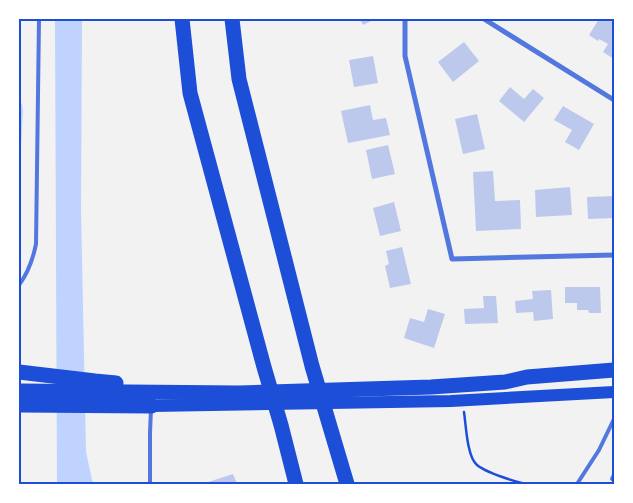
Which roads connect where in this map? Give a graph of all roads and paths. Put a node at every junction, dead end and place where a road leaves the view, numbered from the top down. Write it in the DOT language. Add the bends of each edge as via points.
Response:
graph roads {
  1 [pos="39,19"];
  2 [pos="182,19"];
  3 [pos="232,19"];
  4 [pos="405,19"];
  5 [pos="484,19"];
  6 [pos="614,100"];
  7 [pos="614,254"];
  8 [pos="19,285"];
  9 [pos="614,370"];
  10 [pos="19,372"];
  11 [pos="19,391"];
  12 [pos="614,392"];
  13 [pos="94,393"];
  14 [pos="41,398"];
  15 [pos="462,400"];
  16 [pos="19,404"];
  17 [pos="152,406"];
  18 [pos="614,423"];
  19 [pos="614,475"];
  20 [pos="614,480"];
  21 [pos="150,484"];
  22 [pos="296,484"];
  23 [pos="347,484"];
  24 [pos="525,484"];
  25 [pos="577,484"];
  1 -- 8 [label="lane" via="37,232 33,258"];
  2 -- 22 [label="highway" via="190,93"];
  3 -- 23 [label="highway" via="239,79 312,366"];
  4 -- 7 [label="street" via="406,56 452,259"];
  5 -- 6 [label="street"];
  9 -- 13 [label="highway" via="431,381 156,385"];
  10 -- 13 [label="highway" via="41,375"];
  11 -- 14 [label="highway"];
  12 -- 15 [label="main road"];
  13 -- 14 [label="highway"];
  13 -- 17 [label="highway"];
  14 -- 16 [label="highway"];
  15 -- 17 [label="main road"];
  15 -- 24 [label="path" via="469,449 476,464"];
  17 -- 21 [label="lane"];
  18 -- 25 [label="lane"];
  19 -- 20 [label="lane"];
}
